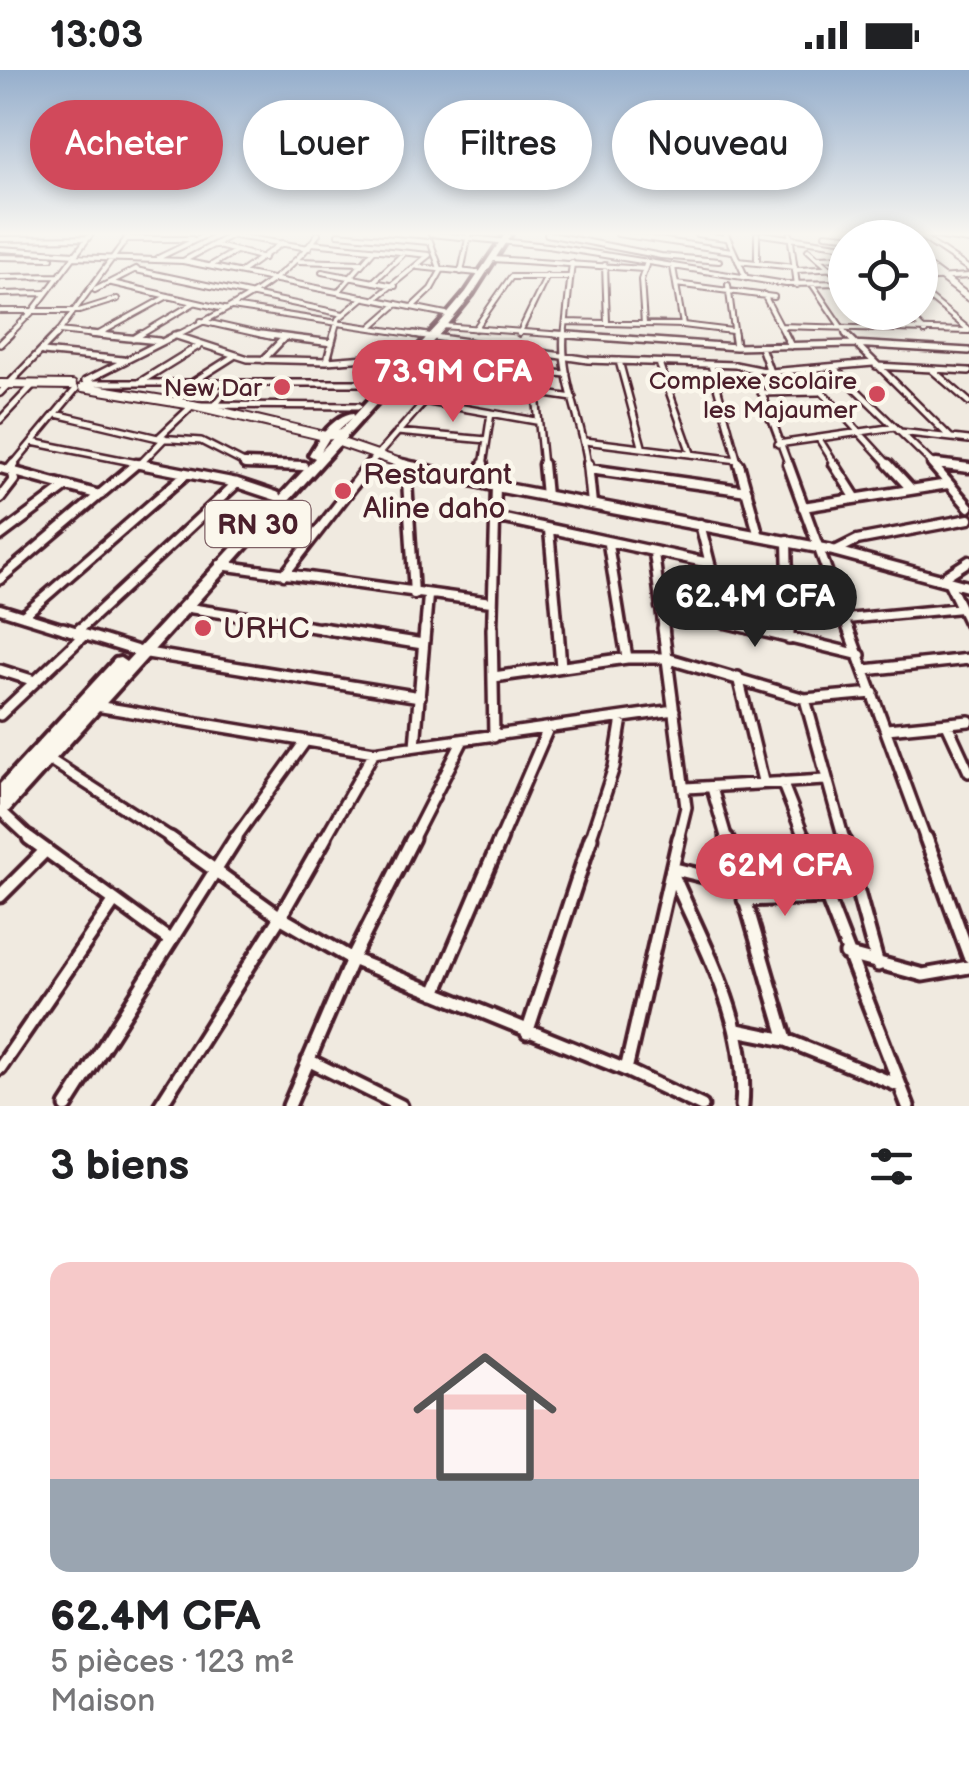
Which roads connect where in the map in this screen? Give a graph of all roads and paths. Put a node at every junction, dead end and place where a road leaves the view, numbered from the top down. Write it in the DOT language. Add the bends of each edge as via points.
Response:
graph roads {
  1 [pos="54,282"];
  2 [pos="98,282"];
  3 [pos="195,282"];
  4 [pos="269,282"];
  5 [pos="289,282"];
  6 [pos="309,282"];
  7 [pos="346,282"];
  8 [pos="374,282"];
  9 [pos="399,282"];
  10 [pos="435,282"];
  11 [pos="471,282"];
  12 [pos="473,282"];
  13 [pos="506,282"];
  14 [pos="544,282"];
  15 [pos="569,282"];
  16 [pos="606,282"];
  17 [pos="645,282"];
  18 [pos="727,282"];
  19 [pos="778,282"];
  20 [pos="948,282"];
  21 [pos="109,283"];
  22 [pos="676,284"];
  23 [pos="812,284"];
  24 [pos="828,284"];
  25 [pos="797,285"];
  26 [pos="305,286"];
  27 [pos="395,286"];
  28 [pos="729,289"];
  29 [pos="92,291"];
  30 [pos="338,292"];
  31 [pos="46,293"];
  32 [pos="0,294"];
  33 [pos="251,294"];
  34 [pos="764,295"];
  35 [pos="168,296"];
  36 [pos="364,297"];
  37 [pos="774,297"];
  38 [pos="969,298"];
  39 [pos="117,299"];
  40 [pos="375,300"];
  41 [pos="194,302"];
  42 [pos="398,304"];
  43 [pos="938,305"];
  44 [pos="232,307"];
  45 [pos="412,307"];
  46 [pos="828,307"];
  47 [pos="224,309"];
  48 [pos="0,312"];
  49 [pos="33,312"];
  50 [pos="79,312"];
  51 [pos="344,314"];
  52 [pos="201,321"];
  53 [pos="566,322"];
  54 [pos="608,323"];
  55 [pos="337,324"];
  56 [pos="644,324"];
  57 [pos="828,324"];
  58 [pos="683,325"];
  59 [pos="372,326"];
  60 [pos="780,326"];
  61 [pos="437,327"];
  62 [pos="475,330"];
  63 [pos="844,330"];
  64 [pos="906,330"];
  65 [pos="969,330"];
  66 [pos="732,331"];
  67 [pos="60,332"];
  68 [pos="925,332"];
  69 [pos="519,334"];
  70 [pos="97,335"];
  71 [pos="174,335"];
  72 [pos="133,338"];
  73 [pos="562,338"];
  74 [pos="283,340"];
  75 [pos="162,341"];
  76 [pos="332,343"];
  77 [pos="0,344"];
  78 [pos="200,344"];
  79 [pos="475,344"];
  80 [pos="854,344"];
  81 [pos="790,346"];
  82 [pos="761,347"];
  83 [pos="736,348"];
  84 [pos="969,351"];
  85 [pos="43,352"];
  86 [pos="406,355"];
  87 [pos="234,356"];
  88 [pos="562,356"];
  89 [pos="124,360"];
  90 [pos="262,360"];
  91 [pos="460,360"];
  92 [pos="327,361"];
  93 [pos="619,361"];
  94 [pos="659,362"];
  95 [pos="874,364"];
  96 [pos="711,365"];
  97 [pos="832,367"];
  98 [pos="931,369"];
  99 [pos="753,370"];
  100 [pos="802,370"];
  101 [pos="969,371"];
  102 [pos="770,372"];
  103 [pos="567,374"];
  104 [pos="442,379"];
  105 [pos="140,382"];
  106 [pos="193,382"];
  107 [pos="234,382"];
  108 [pos="0,384"];
  109 [pos="10,384"];
  110 [pos="34,384"];
  111 [pos="81,385"];
  112 [pos="378,388"];
  113 [pos="819,392"];
  114 [pos="0,393"];
  115 [pos="761,393"];
  116 [pos="536,394"];
  117 [pos="574,398"];
  118 [pos="422,402"];
  119 [pos="969,402"];
  120 [pos="193,405"];
  121 [pos="215,405"];
  122 [pos="358,406"];
  123 [pos="491,413"];
  124 [pos="56,414"];
  125 [pos="839,414"];
  126 [pos="2,416"];
  127 [pos="770,419"];
  128 [pos="536,421"];
  129 [pos="897,429"];
  130 [pos="397,432"];
  131 [pos="858,432"];
  132 [pos="325,436"];
  133 [pos="950,437"];
  134 [pos="162,438"];
  135 [pos="820,438"];
  136 [pos="487,440"];
  137 [pos="969,440"];
  138 [pos="585,441"];
  139 [pos="32,442"];
  140 [pos="339,442"];
  141 [pos="778,444"];
  142 [pos="642,446"];
  143 [pos="691,454"];
  144 [pos="376,457"];
  145 [pos="738,460"];
  146 [pos="932,463"];
  147 [pos="138,464"];
  148 [pos="303,466"];
  149 [pos="415,467"];
  150 [pos="0,468"];
  151 [pos="969,468"];
  152 [pos="590,469"];
  153 [pos="10,470"];
  154 [pos="186,474"];
  155 [pos="480,482"];
  156 [pos="237,483"];
  157 [pos="948,484"];
  158 [pos="496,486"];
  159 [pos="64,488"];
  160 [pos="912,489"];
  161 [pos="746,490"];
  162 [pos="955,491"];
  163 [pos="969,493"];
  164 [pos="100,495"];
  165 [pos="276,496"];
  166 [pos="546,496"];
  167 [pos="856,497"];
  168 [pos="0,498"];
  169 [pos="592,504"];
  170 [pos="803,507"];
  171 [pos="969,508"];
  172 [pos="495,518"];
  173 [pos="969,519"];
  174 [pos="0,522"];
  175 [pos="700,524"];
  176 [pos="12,527"];
  177 [pos="550,530"];
  178 [pos="758,534"];
  179 [pos="0,536"];
  180 [pos="787,540"];
  181 [pos="608,544"];
  182 [pos="821,548"];
  183 [pos="835,551"];
  184 [pos="654,553"];
  185 [pos="969,561"];
  186 [pos="710,563"];
  187 [pos="220,565"];
  188 [pos="284,575"];
  189 [pos="0,578"];
  190 [pos="944,580"];
  191 [pos="969,588"];
  192 [pos="414,594"];
  193 [pos="428,596"];
  194 [pos="491,602"];
  195 [pos="183,607"];
  196 [pos="660,607"];
  197 [pos="961,608"];
  198 [pos="0,609"];
  199 [pos="23,616"];
  200 [pos="846,619"];
  201 [pos="725,623"];
  202 [pos="969,624"];
  203 [pos="80,634"];
  204 [pos="788,639"];
  205 [pos="423,644"];
  206 [pos="136,651"];
  207 [pos="860,655"];
  208 [pos="627,658"];
  209 [pos="666,658"];
  210 [pos="969,659"];
  211 [pos="561,666"];
  212 [pos="0,670"];
  213 [pos="865,670"];
  214 [pos="494,677"];
  215 [pos="738,677"];
  216 [pos="35,682"];
  217 [pos="873,693"];
  218 [pos="420,698"];
  219 [pos="805,699"];
  220 [pos="94,706"];
  221 [pos="674,710"];
  222 [pos="0,714"];
  223 [pos="622,718"];
  224 [pos="969,721"];
  225 [pos="947,724"];
  226 [pos="887,729"];
  227 [pos="548,730"];
  228 [pos="494,737"];
  229 [pos="462,742"];
  230 [pos="304,744"];
  231 [pos="415,746"];
  232 [pos="374,752"];
  233 [pos="47,758"];
  234 [pos="969,772"];
  235 [pos="825,780"];
  236 [pos="763,781"];
  237 [pos="782,782"];
  238 [pos="686,788"];
  239 [pos="712,788"];
  240 [pos="0,795"];
  241 [pos="0,810"];
  242 [pos="44,852"];
  243 [pos="216,868"];
  244 [pos="674,872"];
  245 [pos="740,885"];
  246 [pos="0,896"];
  247 [pos="825,897"];
  248 [pos="744,900"];
  249 [pos="113,904"];
  250 [pos="280,917"];
  251 [pos="168,940"];
  252 [pos="846,954"];
  253 [pos="969,956"];
  254 [pos="352,960"];
  255 [pos="878,965"];
  256 [pos="969,967"];
  257 [pos="435,993"];
  258 [pos="737,1030"];
  259 [pos="527,1033"];
  260 [pos="786,1040"];
  261 [pos="308,1060"];
  262 [pos="0,1068"];
  263 [pos="626,1070"];
  264 [pos="900,1086"];
  265 [pos="66,1106"];
  266 [pos="160,1106"];
  267 [pos="289,1106"];
  268 [pos="402,1106"];
  269 [pos="702,1106"];
  270 [pos="742,1106"];
  271 [pos="908,1106"];
  1 -- 31 [label="street"];
  2 -- 29 [label="street"];
  3 -- 33 [label="street"];
  4 -- 33 [label="street"];
  5 -- 26 [label="street"];
  6 -- 26 [label="street"];
  7 -- 30 [label="street"];
  8 -- 27 [label="street"];
  9 -- 27 [label="street"];
  10 -- 45 [label="street"];
  11 -- 61 [label="main road, RN 30 / RN 30"];
  12 -- 61 [label="main road, RN 30"];
  13 -- 62 [label="street"];
  14 -- 69 [label="street"];
  15 -- 53 [label="street"];
  16 -- 54 [label="street"];
  17 -- 56 [label="street"];
  18 -- 28 [label="street"];
  19 -- 25 [label="street"];
  20 -- 38 [label="main road"];
  21 -- 29 [label="street"];
  21 -- 35 [label="street"];
  22 -- 28 [label="street"];
  22 -- 58 [label="street"];
  23 -- 24 [label="street"];
  23 -- 25 [label="street"];
  23 -- 46 [label="street"];
  26 -- 30 [label="street"];
  27 -- 40 [label="street"];
  28 -- 34 [label="street"];
  28 -- 66 [label="street"];
  29 -- 50 [label="street"];
  30 -- 36 [label="street"];
  31 -- 32 [label="street"];
  31 -- 49 [label="street"];
  33 -- 44 [label="street"];
  33 -- 51 [label="street"];
  34 -- 37 [label="street"];
  34 -- 60 [label="street"];
  35 -- 41 [label="street"];
  35 -- 70 [label="street"];
  36 -- 40 [label="street"];
  36 -- 51 [label="street"];
  39 -- 50 [label="street"];
  40 -- 42 [label="street"];
  41 -- 47 [label="street"];
  41 -- 72 [label="street"];
  42 -- 45 [label="street"];
  42 -- 59 [label="street"];
  43 -- 65 [label="street"];
  44 -- 47 [label="street"];
  44 -- 55 [label="street"];
  45 -- 61 [label="street"];
  47 -- 52 [label="street"];
  48 -- 49 [label="street"];
  49 -- 50 [label="street"];
  49 -- 77 [label="street"];
  50 -- 67 [label="street"];
  51 -- 55 [label="street"];
  52 -- 71 [label="street"];
  52 -- 74 [label="street"];
  53 -- 54 [label="street"];
  53 -- 73 [label="street"];
  54 -- 56 [label="street"];
  55 -- 59 [label="street"];
  55 -- 76 [label="street"];
  56 -- 58 [label="street"];
  57 -- 60 [label="street"];
  58 -- 66 [label="street"];
  59 -- 61 [label="street"];
  60 -- 81 [label="street"];
  61 -- 62 [label="street"];
  61 -- 79 [label="street"];
  61 -- 86 [label="main road, RN 30 / RN 30"];
  61 -- 112 [label="main road, RN 30"];
  62 -- 69 [label="street"];
  63 -- 80 [label="street"];
  64 -- 68 [label="street"];
  65 -- 68 [label="street"];
  66 -- 83 [label="street"];
  67 -- 70 [label="street"];
  67 -- 85 [label="street"];
  69 -- 73 [label="street"];
  70 -- 72 [label="street"];
  71 -- 75 [label="street"];
  71 -- 78 [label="street"];
  72 -- 75 [label="street"];
  73 -- 83 [label="street"];
  73 -- 88 [label="street"];
  74 -- 76 [label="street"];
  74 -- 90 [label="street"];
  75 -- 89 [label="street"];
  76 -- 92 [label="street"];
  78 -- 87 [label="street"];
  78 -- 105 [label="street"];
  79 -- 88 [label="street"];
  79 -- 91 [label="street"];
  80 -- 81 [label="street"];
  80 -- 84 [label="street"];
  80 -- 95 [label="street"];
  81 -- 82 [label="street"];
  82 -- 83 [label="street"];
  82 -- 102 [label="street"];
  85 -- 89 [label="street"];
  85 -- 109 [label="street"];
  86 -- 92 [label="street"];
  86 -- 112 [label="main road, RN 30 / RN 30"];
  87 -- 90 [label="street"];
  87 -- 106 [label="street"];
  88 -- 93 [label="street"];
  88 -- 103 [label="street"];
  89 -- 111 [label="street"];
  90 -- 92 [label="street"];
  91 -- 103 [label="street"];
  91 -- 104 [label="street"];
  93 -- 94 [label="street"];
  93 -- 142 [label="street"];
  94 -- 96 [label="street"];
  94 -- 143 [label="street"];
  95 -- 97 [label="street"];
  95 -- 98 [label="street"];
  95 -- 133 [label="street"];
  96 -- 99 [label="street"];
  96 -- 145 [label="street"];
  97 -- 100 [label="street"];
  97 -- 129 [label="street"];
  98 -- 101 [label="street"];
  98 -- 119 [label="street"];
  99 -- 102 [label="street"];
  99 -- 115 [label="street"];
  100 -- 102 [label="street"];
  100 -- 113 [label="street"];
  103 -- 117 [label="street"];
  104 -- 116 [label="street"];
  104 -- 118 [label="street"];
  105 -- 106 [label="street"];
  105 -- 111 [label="street"];
  106 -- 107 [label="street"];
  107 -- 112 [label="street"];
  107 -- 121 [label="street"];
  108 -- 109 [label="street"];
  109 -- 110 [label="street"];
  109 -- 114 [label="street"];
  110 -- 111 [label="street"];
  110 -- 126 [label="street"];
  111 -- 120 [label="street"];
  111 -- 124 [label="street"];
  112 -- 118 [label="street"];
  112 -- 122 [label="main road, RN 30 / RN 30"];
  112 -- 140 [label="main road, RN 30"];
  113 -- 115 [label="street"];
  113 -- 125 [label="street"];
  115 -- 127 [label="street"];
  116 -- 117 [label="street"];
  116 -- 128 [label="street"];
  117 -- 138 [label="street"];
  118 -- 123 [label="street"];
  118 -- 130 [label="street"];
  120 -- 121 [label="street"];
  120 -- 132 [label="street"];
  120 -- 134 [label="street"];
  121 -- 122 [label="street"];
  122 -- 132 [label="main road, RN 30 / RN 30"];
  123 -- 128 [label="street"];
  123 -- 136 [label="street"];
  124 -- 134 [label="street"];
  124 -- 139 [label="street"];
  125 -- 127 [label="street"];
  125 -- 131 [label="street"];
  127 -- 141 [label="street"];
  128 -- 166 [label="street"];
  129 -- 131 [label="street"];
  129 -- 133 [label="street"];
  129 -- 146 [label="street"];
  130 -- 136 [label="street"];
  130 -- 144 [label="street"];
  131 -- 135 [label="street"];
  131 -- 160 [label="street"];
  132 -- 140 [label="street" via="338,434"];
  132 -- 148 [label="main road, RN 30 / RN 30"];
  133 -- 137 [label="street"];
  134 -- 147 [label="street"];
  134 -- 148 [label="street" via="206,442 246,464"];
  135 -- 141 [label="street"];
  135 -- 167 [label="street"];
  136 -- 155 [label="street"];
  138 -- 142 [label="street"];
  138 -- 152 [label="street"];
  139 -- 147 [label="street"];
  139 -- 153 [label="street"];
  140 -- 144 [label="street"];
  140 -- 187 [label="main road, RN 30"];
  141 -- 170 [label="street"];
  142 -- 143 [label="street"];
  143 -- 145 [label="street"];
  144 -- 149 [label="street"];
  144 -- 188 [label="street"];
  145 -- 161 [label="street"];
  146 -- 151 [label="street"];
  146 -- 157 [label="street"];
  147 -- 154 [label="street"];
  147 -- 164 [label="street"];
  148 -- 165 [label="main road, RN 30 / RN 30"];
  149 -- 155 [label="street"];
  149 -- 192 [label="street" via="407,480"];
  150 -- 153 [label="street"];
  152 -- 161 [label="street"];
  152 -- 169 [label="street"];
  153 -- 159 [label="street"];
  153 -- 168 [label="street" via="14,480"];
  154 -- 156 [label="street"];
  154 -- 199 [label="street"];
  155 -- 158 [label="street"];
  156 -- 165 [label="street"];
  156 -- 203 [label="street"];
  157 -- 160 [label="street"];
  157 -- 162 [label="street"];
  158 -- 166 [label="street"];
  158 -- 172 [label="street"];
  159 -- 164 [label="street"];
  159 -- 176 [label="street"];
  160 -- 167 [label="street"];
  161 -- 178 [label="street"];
  162 -- 163 [label="street"];
  162 -- 171 [label="street"];
  164 -- 189 [label="street"];
  165 -- 206 [label="main road, RN 30 / RN 30"];
  166 -- 169 [label="street"];
  167 -- 170 [label="street"];
  169 -- 175 [label="street"];
  170 -- 182 [label="street"];
  172 -- 177 [label="street"];
  172 -- 194 [label="street"];
  173 -- 183 [label="street" via="850,542"];
  174 -- 176 [label="street"];
  175 -- 178 [label="street"];
  175 -- 186 [label="street"];
  176 -- 179 [label="street"];
  177 -- 181 [label="street"];
  177 -- 211 [label="street"];
  178 -- 180 [label="street"];
  180 -- 182 [label="street"];
  180 -- 204 [label="street"];
  181 -- 184 [label="street"];
  181 -- 208 [label="street"];
  182 -- 183 [label="street"];
  182 -- 200 [label="street"];
  183 -- 190 [label="street"];
  184 -- 186 [label="street"];
  184 -- 196 [label="street"];
  185 -- 190 [label="street"];
  186 -- 201 [label="street"];
  187 -- 188 [label="street"];
  187 -- 195 [label="main road, RN 30"];
  188 -- 192 [label="street"];
  190 -- 191 [label="street"];
  190 -- 197 [label="street"];
  192 -- 193 [label="street"];
  193 -- 194 [label="street"];
  193 -- 205 [label="street"];
  194 -- 214 [label="street"];
  195 -- 205 [label="street"];
  195 -- 206 [label="main road, RN 30"];
  196 -- 201 [label="street"];
  196 -- 209 [label="street"];
  197 -- 200 [label="street"];
  197 -- 202 [label="street"];
  198 -- 199 [label="street"];
  199 -- 203 [label="street"];
  200 -- 207 [label="street"];
  201 -- 204 [label="street"];
  203 -- 206 [label="street"];
  203 -- 216 [label="street"];
  204 -- 207 [label="street"];
  205 -- 218 [label="street"];
  206 -- 218 [label="street"];
  206 -- 220 [label="main road, RN 30"];
  206 -- 240 [label="main road, RN 30 / RN 30"];
  207 -- 213 [label="street"];
  208 -- 209 [label="street"];
  208 -- 211 [label="street"];
  209 -- 215 [label="street"];
  209 -- 221 [label="street"];
  210 -- 213 [label="street"];
  211 -- 214 [label="street"];
  212 -- 216 [label="street"];
  213 -- 217 [label="street"];
  214 -- 228 [label="street"];
  215 -- 219 [label="street"];
  215 -- 236 [label="street"];
  216 -- 222 [label="street"];
  217 -- 219 [label="street"];
  217 -- 226 [label="street"];
  218 -- 231 [label="street"];
  219 -- 235 [label="street"];
  220 -- 230 [label="street"];
  220 -- 233 [label="main road, RN 30"];
  221 -- 223 [label="street"];
  221 -- 238 [label="street"];
  223 -- 227 [label="street"];
  223 -- 259 [label="street" via="614,767"];
  224 -- 225 [label="street"];
  225 -- 226 [label="street"];
  225 -- 234 [label="street"];
  226 -- 253 [label="street"];
  227 -- 228 [label="street"];
  227 -- 257 [label="street"];
  228 -- 229 [label="street"];
  229 -- 231 [label="street"];
  229 -- 254 [label="street"];
  230 -- 232 [label="street"];
  230 -- 243 [label="street"];
  231 -- 232 [label="street"];
  232 -- 250 [label="street"];
  233 -- 241 [label="main road, RN 30"];
  233 -- 243 [label="street"];
  235 -- 237 [label="street"];
  235 -- 255 [label="street"];
  236 -- 237 [label="street"];
  236 -- 239 [label="street"];
  237 -- 247 [label="street"];
  238 -- 239 [label="street"];
  238 -- 244 [label="street"];
  239 -- 245 [label="street"];
  241 -- 242 [label="street"];
  242 -- 246 [label="street"];
  242 -- 249 [label="street"];
  243 -- 250 [label="street"];
  243 -- 251 [label="street"];
  244 -- 245 [label="street"];
  244 -- 258 [label="street"];
  244 -- 263 [label="street"];
  245 -- 248 [label="street"];
  247 -- 248 [label="street"];
  247 -- 252 [label="street"];
  248 -- 260 [label="street"];
  249 -- 251 [label="street"];
  249 -- 262 [label="street"];
  250 -- 254 [label="street"];
  250 -- 266 [label="street"];
  251 -- 265 [label="street"];
  252 -- 255 [label="street"];
  252 -- 264 [label="street"];
  254 -- 257 [label="street"];
  254 -- 261 [label="street"];
  255 -- 256 [label="street" via="923,977"];
  257 -- 259 [label="street"];
  258 -- 260 [label="street"];
  258 -- 270 [label="street"];
  259 -- 263 [label="street"];
  260 -- 264 [label="street"];
  261 -- 267 [label="street"];
  261 -- 268 [label="street"];
  263 -- 269 [label="street"];
  264 -- 271 [label="street"];
}
